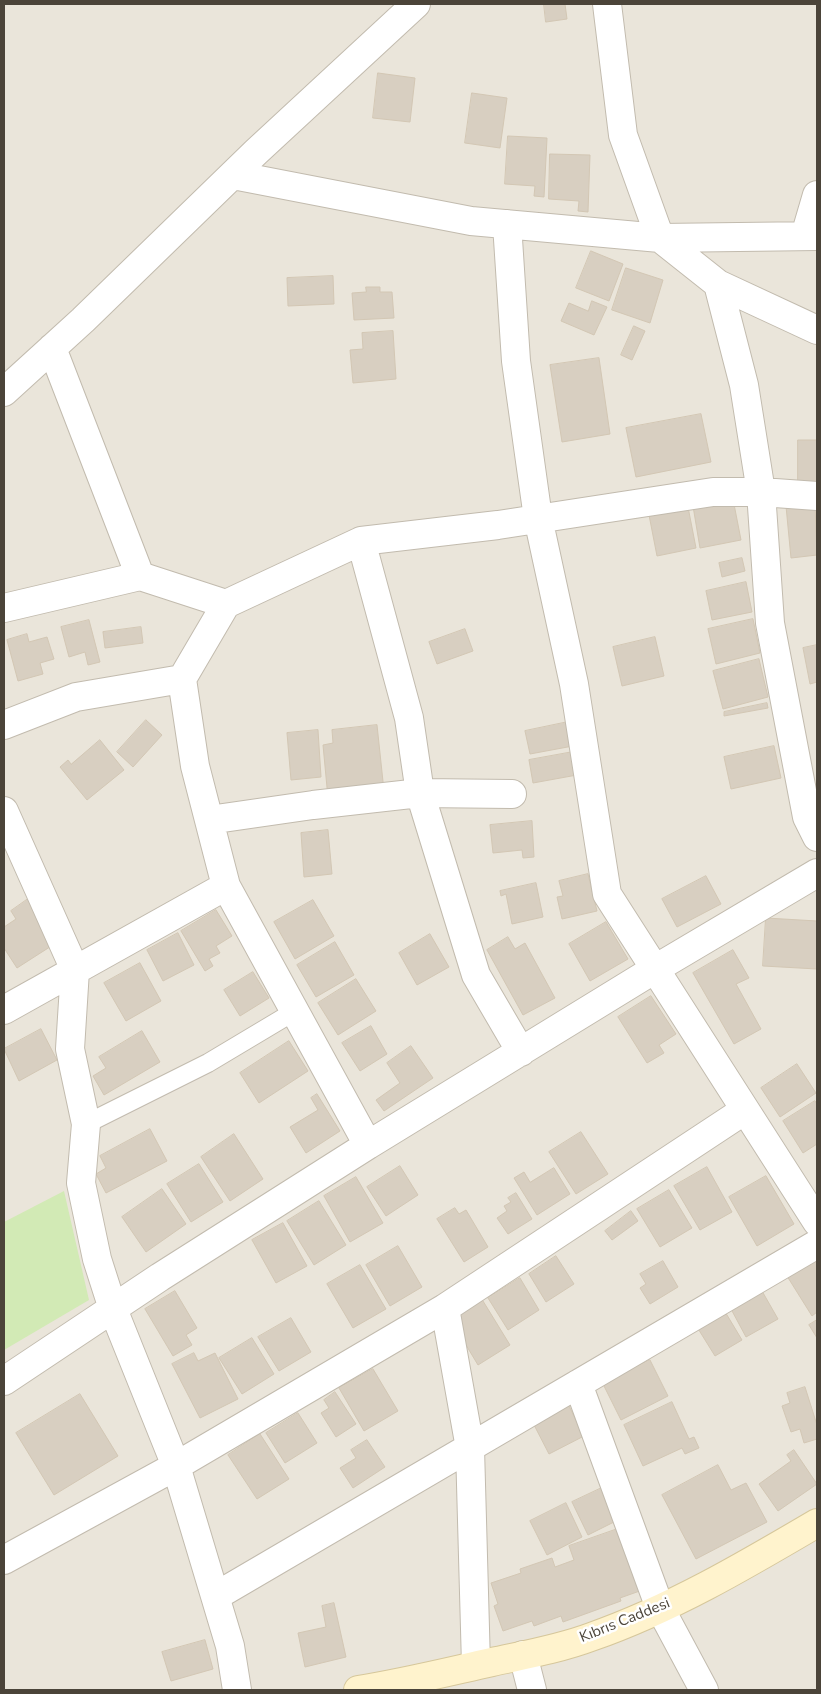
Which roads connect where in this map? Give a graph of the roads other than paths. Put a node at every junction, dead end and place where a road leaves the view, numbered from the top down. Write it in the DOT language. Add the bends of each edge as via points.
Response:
graph roads {
  1 [pos="416,4"];
  2 [pos="606,4"];
  3 [pos="233,175"];
  4 [pos="817,195"];
  5 [pos="507,224"];
  6 [pos="811,236"];
  7 [pos="660,238"];
  8 [pos="718,284"];
  9 [pos="817,330"];
  10 [pos="52,348"];
  11 [pos="4,392"];
  12 [pos="762,492"];
  13 [pos="817,496"];
  14 [pos="538,518"];
  15 [pos="362,541"];
  16 [pos="140,576"];
  17 [pos="226,604"];
  18 [pos="4,608"];
  19 [pos="182,679"];
  20 [pos="4,725"];
  21 [pos="420,793"];
  22 [pos="512,794"];
  23 [pos="4,811"];
  24 [pos="208,820"];
  25 [pos="817,836"];
  26 [pos="817,873"];
  27 [pos="226,886"];
  28 [pos="656,969"];
  29 [pos="76,970"];
  30 [pos="4,1010"];
  31 [pos="295,1011"];
  32 [pos="521,1052"];
  33 [pos="745,1110"];
  34 [pos="86,1124"];
  35 [pos="368,1145"];
  36 [pos="817,1222"];
  37 [pos="817,1244"];
  38 [pos="445,1308"];
  39 [pos="113,1309"];
  40 [pos="4,1381"];
  41 [pos="578,1384"];
  42 [pos="470,1448"];
  43 [pos="176,1466"];
  44 [pos="817,1523"];
  45 [pos="4,1560"];
  46 [pos="216,1596"];
  47 [pos="660,1608"];
  48 [pos="523,1655"];
  49 [pos="476,1666"];
  50 [pos="238,1690"];
  51 [pos="358,1690"];
  52 [pos="532,1690"];
  53 [pos="704,1690"];
  1 -- 3 [label="street"];
  2 -- 7 [label="street" via="623,135"];
  3 -- 5 [label="street" via="471,221"];
  3 -- 10 [label="street"];
  4 -- 6 [label="street"];
  5 -- 7 [label="street"];
  5 -- 14 [label="street" via="516,361"];
  6 -- 7 [label="street"];
  7 -- 8 [label="street"];
  8 -- 9 [label="street"];
  8 -- 12 [label="street" via="744,385"];
  10 -- 11 [label="street"];
  10 -- 16 [label="street"];
  12 -- 13 [label="street"];
  12 -- 14 [label="street" via="713,492"];
  12 -- 25 [label="street" via="770,623 807,817"];
  14 -- 15 [label="street"];
  14 -- 28 [label="street" via="574,684 607,894"];
  15 -- 17 [label="street"];
  15 -- 21 [label="street" via="409,718"];
  16 -- 17 [label="street"];
  16 -- 18 [label="street"];
  17 -- 19 [label="street"];
  19 -- 20 [label="street" via="76,698"];
  19 -- 24 [label="street" via="195,766"];
  21 -- 22 [label="street"];
  21 -- 24 [label="street"];
  21 -- 32 [label="street" via="476,975"];
  23 -- 29 [label="street"];
  24 -- 27 [label="street"];
  26 -- 28 [label="street"];
  27 -- 29 [label="street"];
  27 -- 31 [label="street"];
  28 -- 32 [label="street"];
  28 -- 33 [label="street"];
  29 -- 30 [label="street"];
  29 -- 34 [label="street" via="70,1050"];
  31 -- 34 [label="lane" via="208,1063"];
  31 -- 35 [label="street"];
  32 -- 35 [label="street"];
  33 -- 36 [label="street"];
  33 -- 38 [label="street"];
  34 -- 39 [label="street" via="81,1183 96,1259"];
  35 -- 39 [label="street"];
  37 -- 41 [label="street"];
  38 -- 42 [label="street"];
  38 -- 43 [label="street"];
  39 -- 40 [label="street"];
  39 -- 43 [label="street"];
  41 -- 42 [label="street"];
  41 -- 47 [label="street"];
  42 -- 46 [label="street"];
  42 -- 49 [label="street"];
  43 -- 45 [label="street"];
  43 -- 46 [label="street"];
  44 -- 47 [label="main road, Kıbrıs Caddesi" via="729,1574"];
  46 -- 50 [label="street"];
  47 -- 48 [label="main road, Kıbrıs Caddesi" via="590,1638"];
  47 -- 53 [label="street"];
  48 -- 49 [label="main road, Kıbrıs Caddesi"];
  48 -- 52 [label="street"];
  49 -- 51 [label="main road, Kıbrıs Caddesi"];
}
